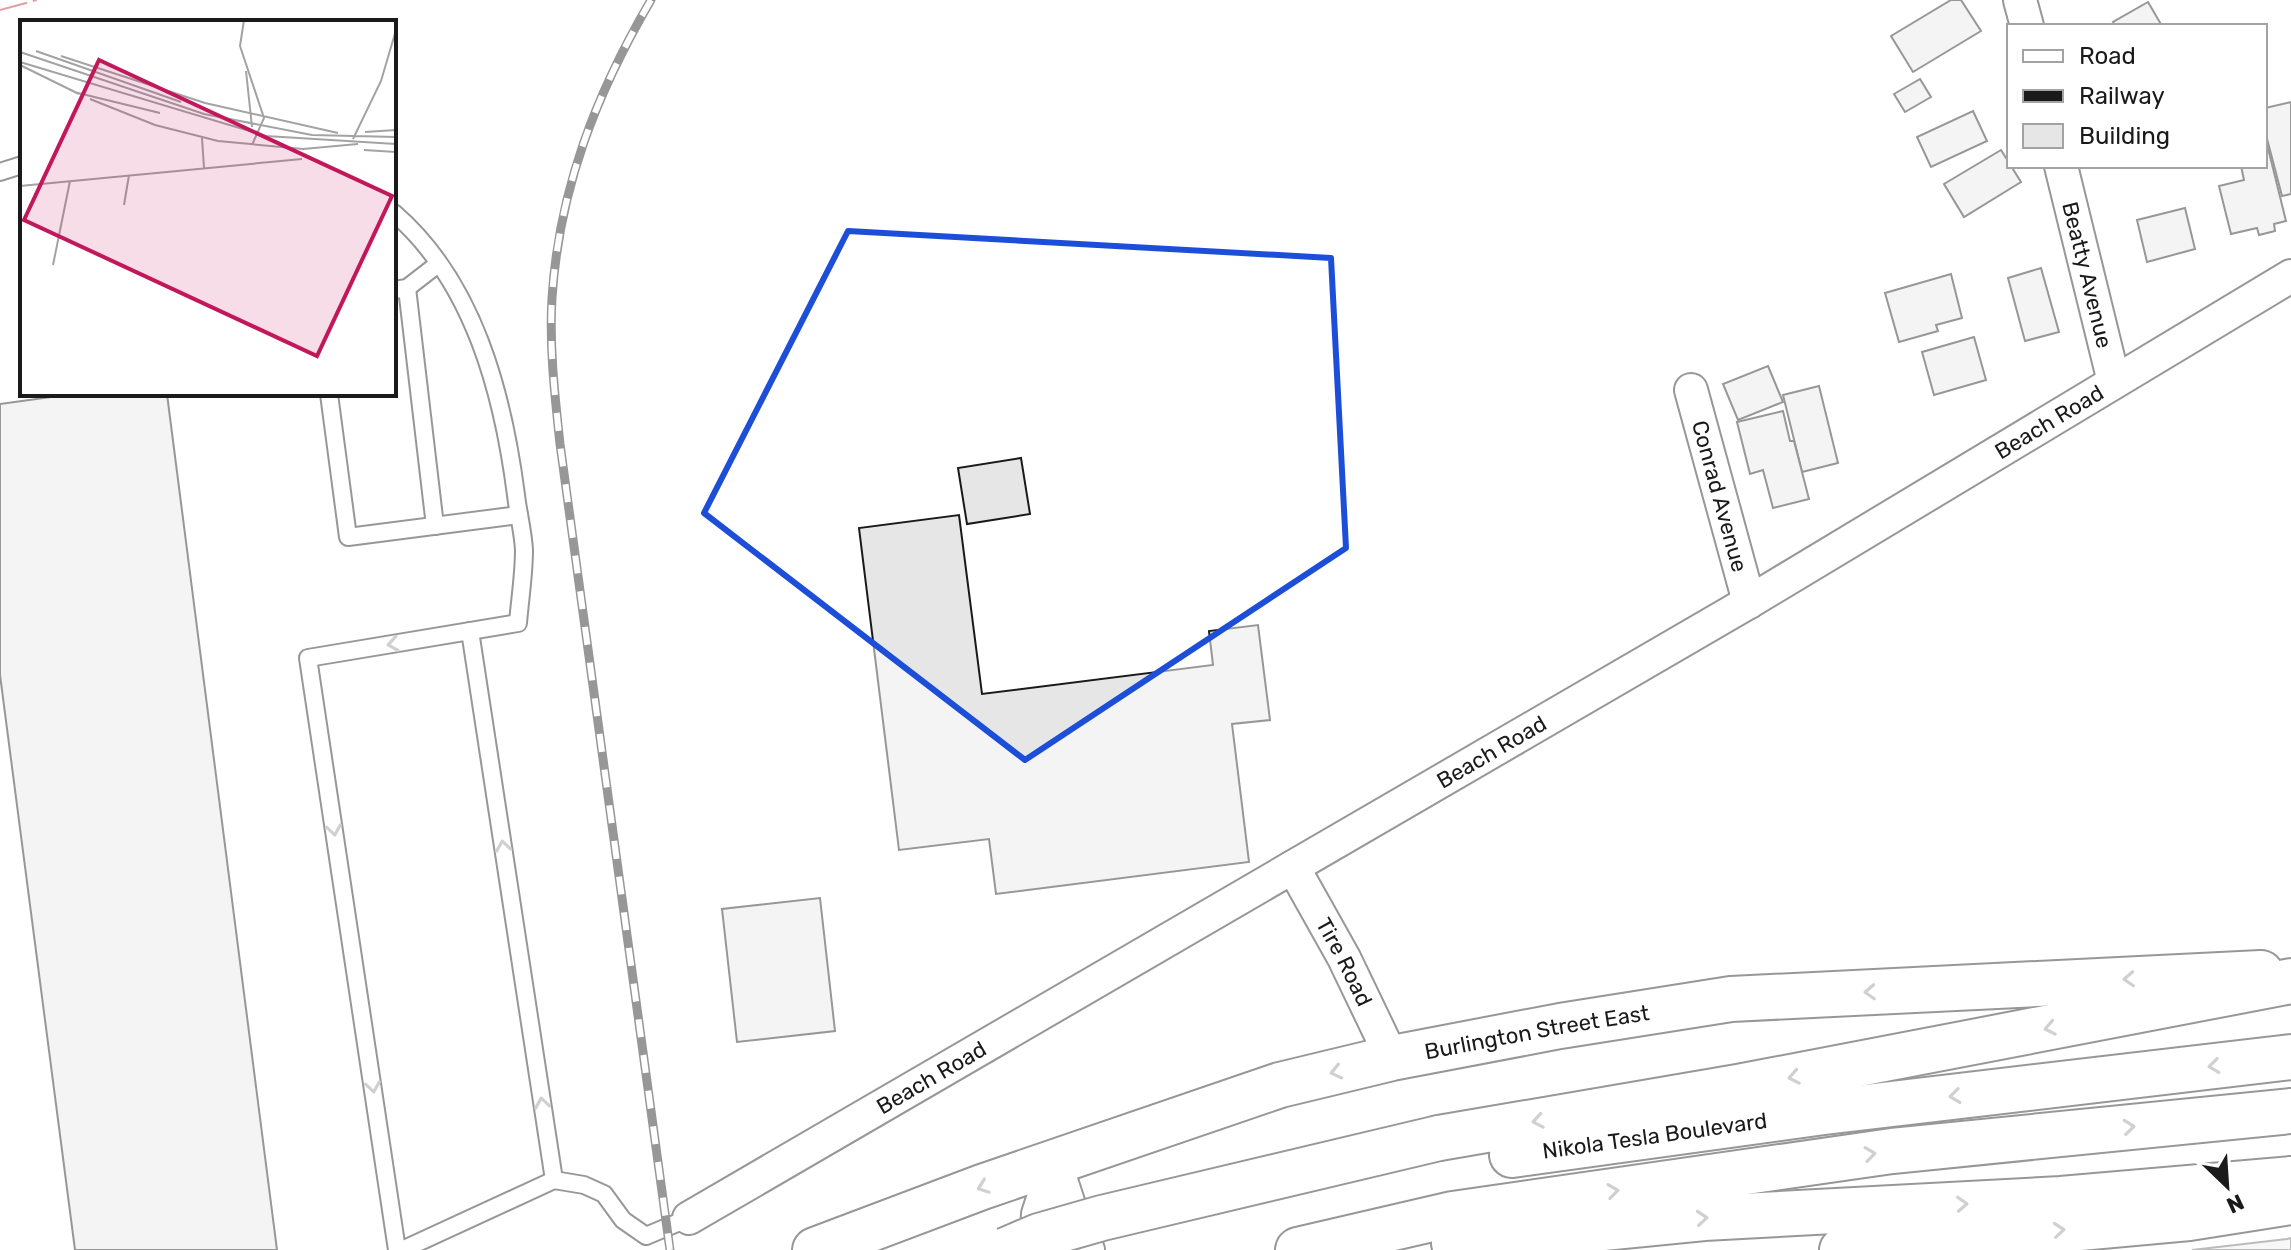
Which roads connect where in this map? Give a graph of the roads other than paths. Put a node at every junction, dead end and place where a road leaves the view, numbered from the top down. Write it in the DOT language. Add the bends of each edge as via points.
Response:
graph roads {
  1 [pos="2020,0"];
  2 [pos="2026,24"];
  3 [pos="20,166"];
  4 [pos="2061,168"];
  5 [pos="0,172"];
  6 [pos="396,215"];
  7 [pos="438,264"];
  8 [pos="2291,276"];
  9 [pos="401,289"];
  10 [pos="2114,382"];
  11 [pos="1691,390"];
  12 [pos="329,396"];
  13 [pos="519,515"];
  14 [pos="435,526"];
  15 [pos="1749,602"];
  16 [pos="470,631"];
  17 [pos="1293,867"];
  18 [pos="2291,971"];
  19 [pos="2291,981"];
  20 [pos="2291,1057"];
  21 [pos="1392,1058"];
  22 [pos="2291,1111"];
  23 [pos="1441,1151"];
  24 [pos="1055,1162"];
  25 [pos="2291,1179"];
  26 [pos="554,1180"];
  27 [pos="2291,1202"];
  28 [pos="689,1218"];
  29 [pos="1455,1228"];
  30 [pos="400,1250"];
  31 [pos="815,1250"];
  32 [pos="1006,1250"];
  33 [pos="1022,1250"];
  34 [pos="1036,1250"];
  35 [pos="1088,1250"];
  36 [pos="1298,1250"];
  37 [pos="1400,1250"];
  38 [pos="1842,1250"];
  1 -- 2 [label="street"];
  3 -- 5 [label="lane"];
  4 -- 10 [label="street, Beatty Avenue"];
  6 -- 7 [label="lane"];
  7 -- 9 [label="lane"];
  7 -- 13 [label="lane" via="479,336 510,451"];
  8 -- 10 [label="street, Beach Road"];
  9 -- 14 [label="lane"];
  10 -- 15 [label="street, Beach Road"];
  11 -- 15 [label="street, Conrad Avenue"];
  12 -- 14 [label="lane" via="348,537"];
  13 -- 14 [label="lane"];
  13 -- 16 [label="lane" via="524,550 518,623"];
  15 -- 17 [label="street, Beach Road"];
  26 -- 16 [label="lane, one-way"];
  16 -- 30 [label="lane, one-way" via="308,658"];
  17 -- 21 [label="street, Tire Road"];
  17 -- 28 [label="street, Beach Road"];
  18 -- 21 [label="main road, Burlington Street East, one-way" via="1731,999"];
  19 -- 23 [label="main road, one-way" via="1738,1087"];
  20 -- 23 [label="main road, Nikola Tesla Boulevard, one-way"];
  21 -- 24 [label="main road, Burlington Street East, one-way" via="1280,1085"];
  29 -- 22 [label="main road, one-way" via="1892,1151"];
  23 -- 32 [label="main road, bridge" via="1102,1218"];
  23 -- 33 [label="main road, Nikola Tesla Boulevard"];
  24 -- 31 [label="main road, Burlington Street East, one-way"];
  24 -- 34 [label="street" via="1038,1214"];
  24 -- 35 [label="street"];
  29 -- 25 [label="main road, one-way" via="2061,1199"];
  26 -- 28 [label="lane" via="604,1194 623,1220 646,1236"];
  26 -- 30 [label="lane"];
  38 -- 27 [label="main road, one-way" via="2189,1218"];
  29 -- 36 [label="main road"];
  29 -- 37 [label="main road"];
}
